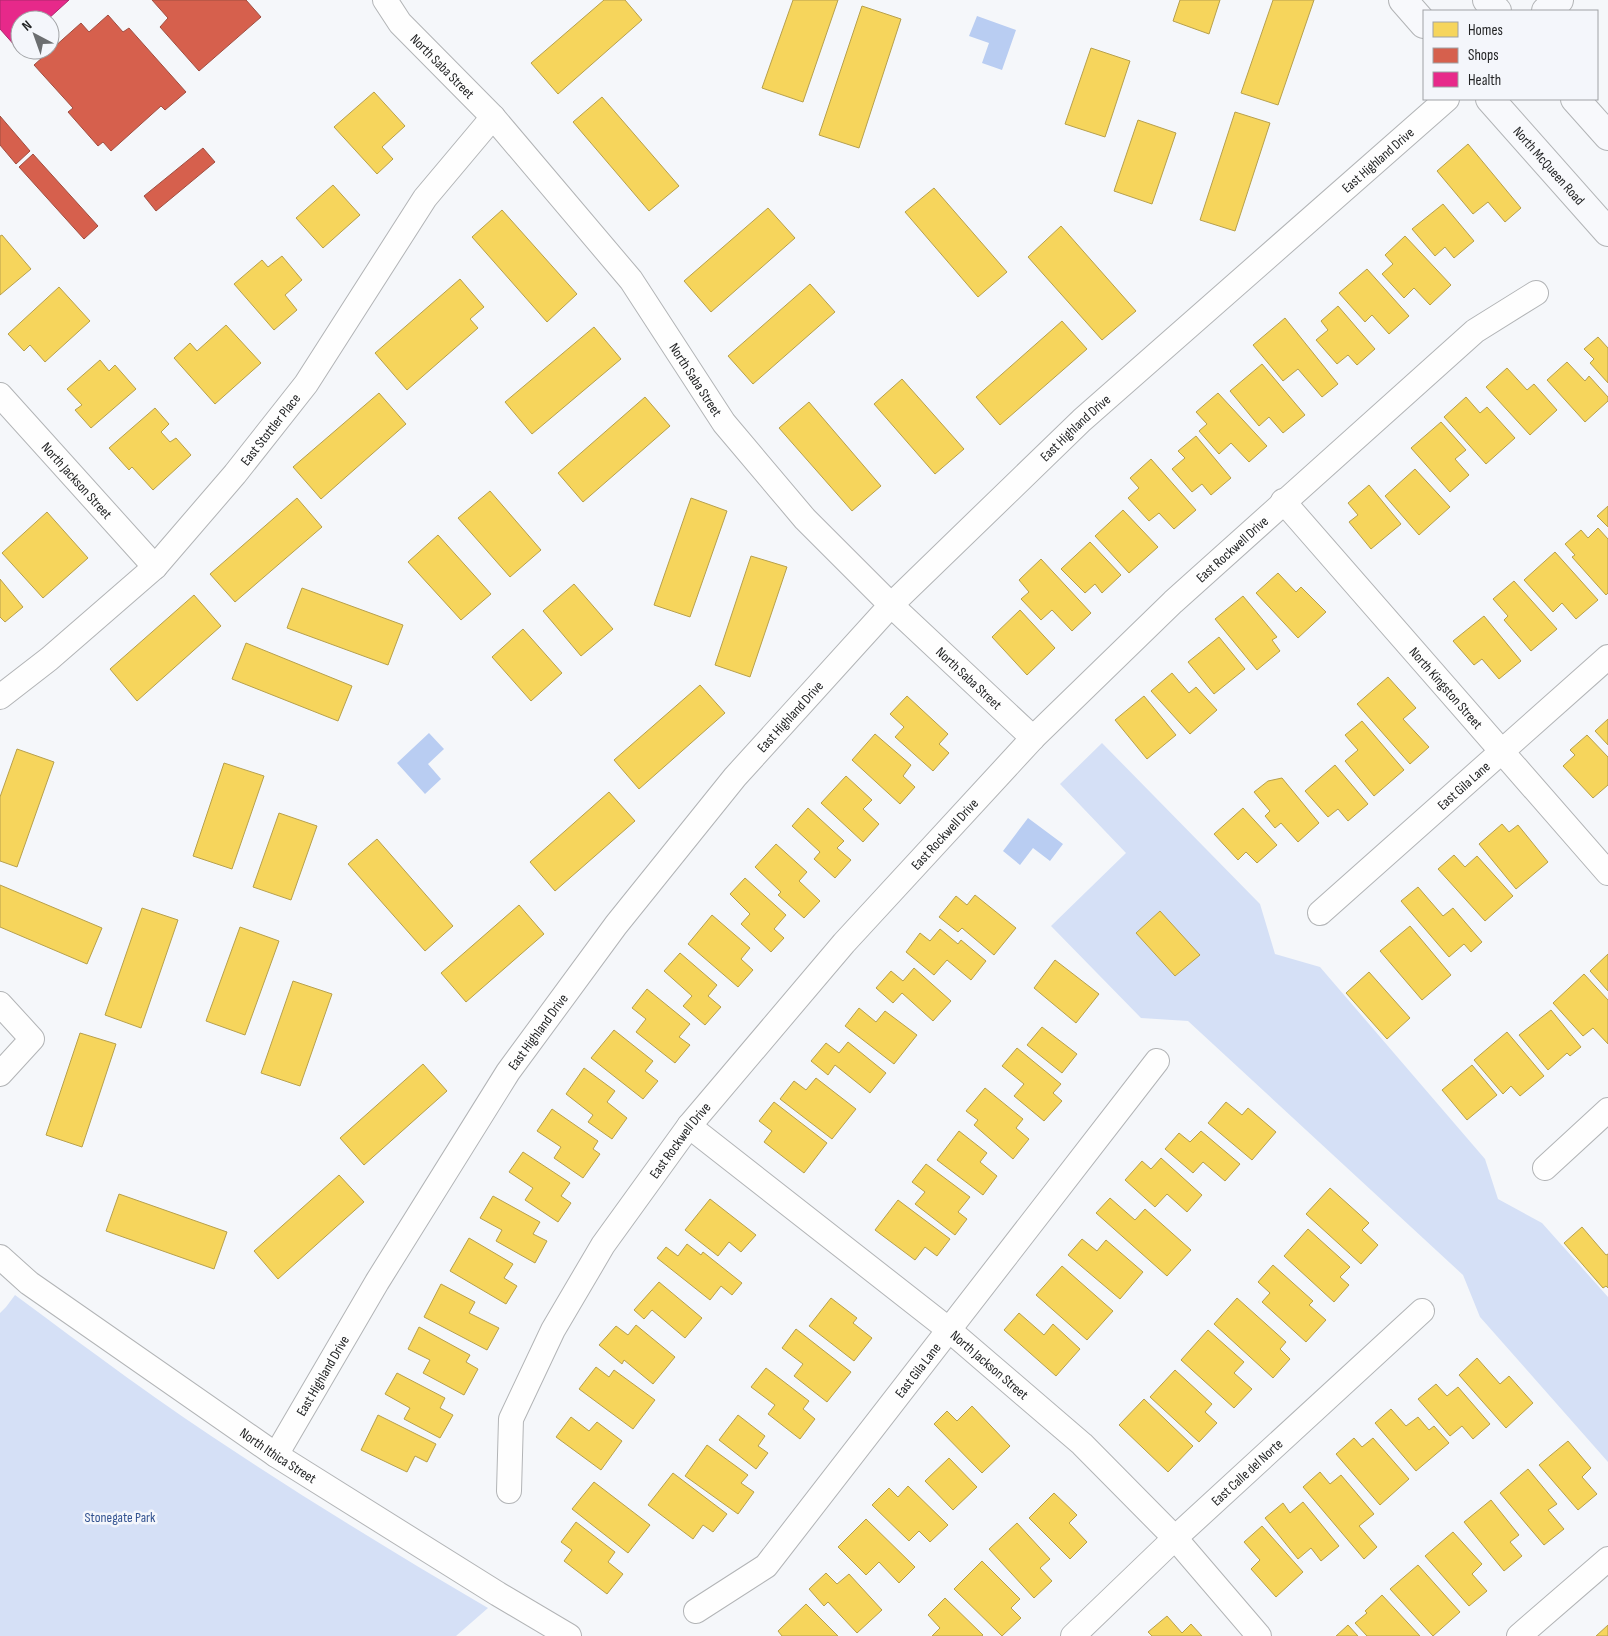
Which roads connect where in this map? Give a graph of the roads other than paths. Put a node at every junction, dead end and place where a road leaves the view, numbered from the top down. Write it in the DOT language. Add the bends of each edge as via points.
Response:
graph roads {
  1 [pos="385,0"];
  2 [pos="1403,0"];
  3 [pos="1487,0"];
  4 [pos="1559,0"];
  5 [pos="1496,10"];
  6 [pos="1547,10"];
  7 [pos="1423,23"];
  8 [pos="1446,100"];
  9 [pos="1491,100"];
  10 [pos="1576,100"];
  11 [pos="493,117"];
  12 [pos="1608,136"];
  13 [pos="1608,232"];
  14 [pos="1536,293"];
  15 [pos="0,395"];
  16 [pos="1283,501"];
  17 [pos="155,567"];
  18 [pos="891,605"];
  19 [pos="1608,657"];
  20 [pos="0,697"];
  21 [pos="1033,738"];
  22 [pos="1501,752"];
  23 [pos="1608,873"];
  24 [pos="1320,913"];
  25 [pos="0,1004"];
  26 [pos="1157,1062"];
  27 [pos="0,1074"];
  28 [pos="1608,1110"];
  29 [pos="689,1126"];
  30 [pos="1545,1168"];
  31 [pos="0,1257"];
  32 [pos="1422,1311"];
  33 [pos="948,1329"];
  34 [pos="276,1455"];
  35 [pos="509,1491"];
  36 [pos="1175,1538"];
  37 [pos="1608,1559"];
  38 [pos="696,1611"];
  39 [pos="569,1636"];
  40 [pos="1072,1636"];
  41 [pos="1258,1636"];
  42 [pos="1519,1636"];
  1 -- 11 [label="street, North Saba Street" via="400,23"];
  2 -- 7 [label="main road"];
  3 -- 5 [label="main road"];
  4 -- 6 [label="main road"];
  8 -- 18 [label="street, East Highland Drive" via="1082,420"];
  9 -- 13 [label="main road, North McQueen Road"];
  10 -- 12 [label="main road"];
  11 -- 17 [label="street, East Stottler Place" via="425,198 306,384 236,474"];
  11 -- 18 [label="street, North Saba Street" via="631,280 742,447 805,519"];
  14 -- 16 [label="street, East Rockwell Drive" via="1475,331"];
  15 -- 17 [label="street, North Jackson Street"];
  16 -- 21 [label="street, East Rockwell Drive" via="1172,602"];
  16 -- 22 [label="street, North Kingston Street"];
  17 -- 20 [label="street, East Stottler Place"];
  18 -- 21 [label="street, North Saba Street"];
  18 -- 34 [label="street, East Highland Drive" via="735,778 616,925 508,1072 377,1282"];
  19 -- 22 [label="street, East Gila Lane"];
  21 -- 29 [label="street, East Rockwell Drive" via="844,943"];
  22 -- 23 [label="street, North Kingston Street"];
  22 -- 24 [label="street, East Gila Lane"];
  25 -- 27 [label="street" via="32,1039"];
  26 -- 33 [label="street, East Gila Lane"];
  28 -- 30 [label="street"];
  29 -- 33 [label="street, North Jackson Street"];
  29 -- 35 [label="street, East Rockwell Drive" via="603,1245 553,1330 511,1419"];
  31 -- 34 [label="street, North Ithica Street" via="29,1283"];
  32 -- 36 [label="street, East Calle del Norte"];
  33 -- 36 [label="street, North Jackson Street" via="1082,1444"];
  33 -- 38 [label="street, East Gila Lane" via="766,1566"];
  34 -- 39 [label="street, North Ithica Street"];
  36 -- 40 [label="street, East Calle del Norte"];
  36 -- 41 [label="street, North Jackson Street"];
  37 -- 42 [label="street"];
}
